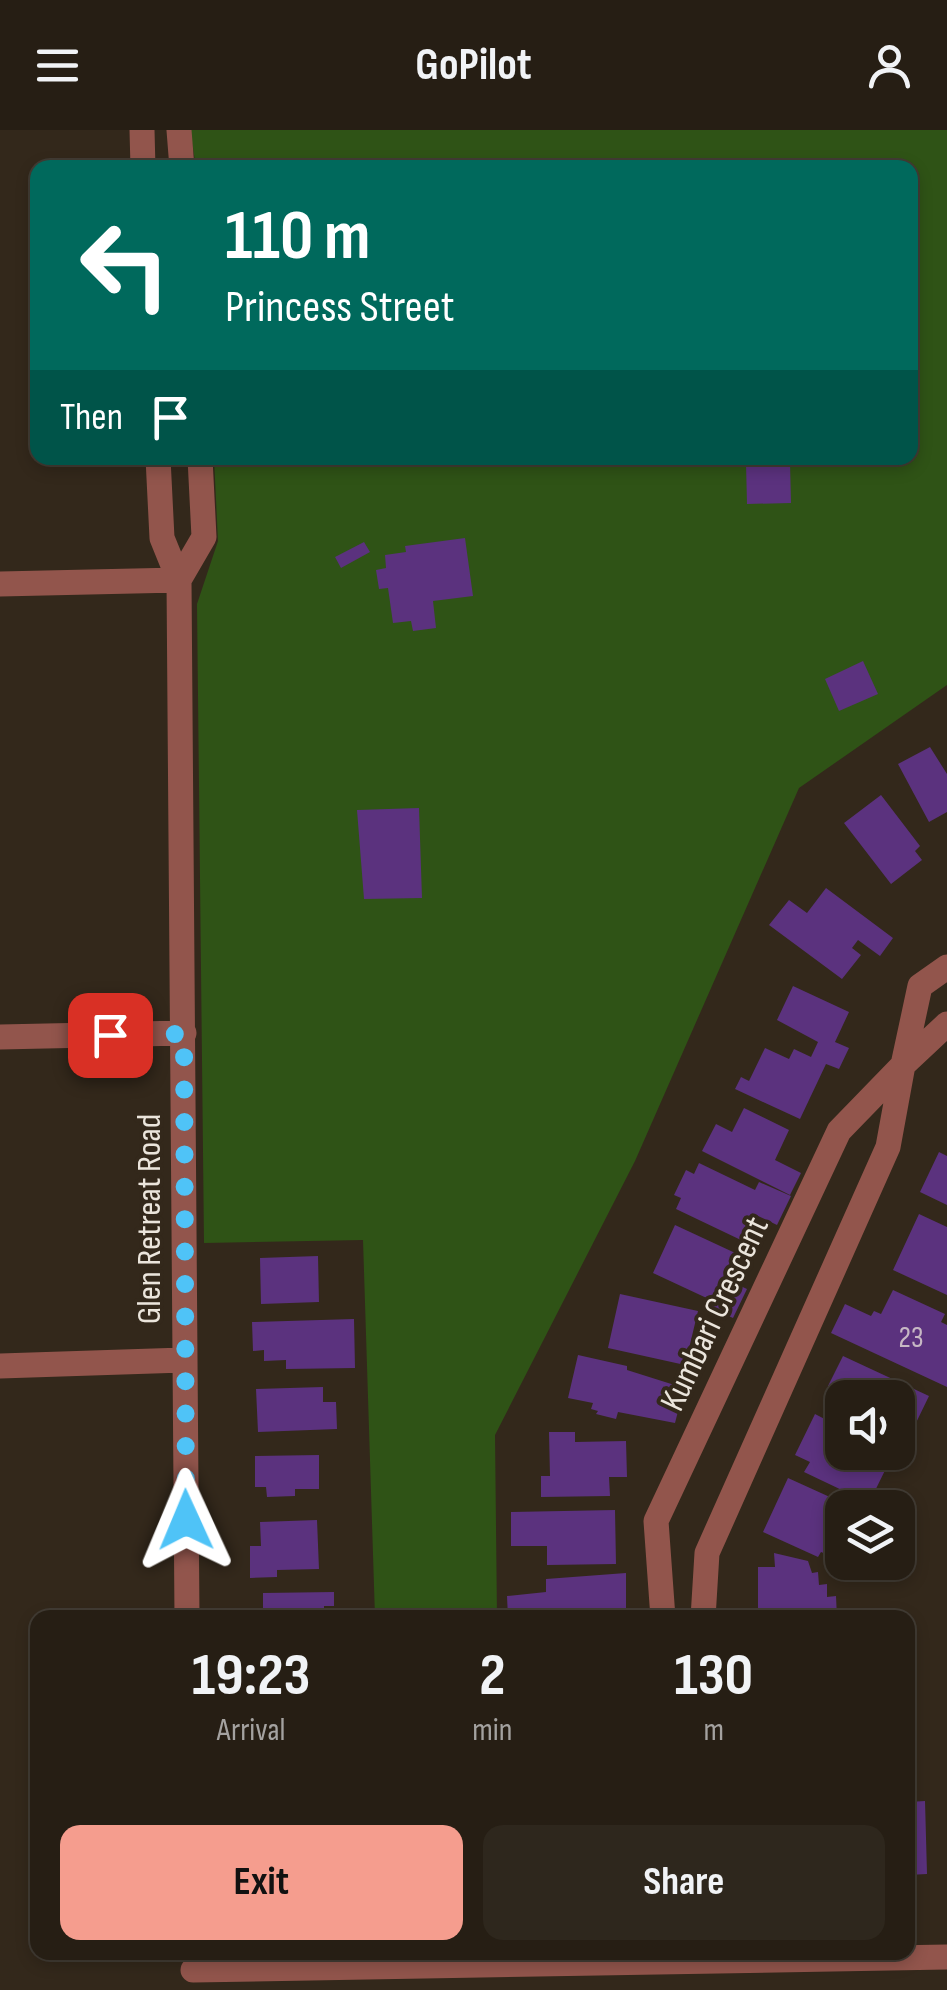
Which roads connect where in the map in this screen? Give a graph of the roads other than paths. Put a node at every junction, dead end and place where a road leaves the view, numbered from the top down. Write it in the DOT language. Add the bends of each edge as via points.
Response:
graph roads {
  1 [pos="142,130"];
  2 [pos="180,130"];
  3 [pos="144,160"];
  4 [pos="182,160"];
  5 [pos="158,465"];
  6 [pos="200,465"];
  7 [pos="179,580"];
  8 [pos="0,584"];
  9 [pos="947,967"];
  10 [pos="947,1024"];
  11 [pos="184,1034"];
  12 [pos="0,1037"];
  13 [pos="903,1065"];
  14 [pos="184,1360"];
  15 [pos="0,1366"];
  16 [pos="187,1610"];
  17 [pos="662,1610"];
  18 [pos="703,1610"];
  19 [pos="915,1956"];
  20 [pos="947,1956"];
  21 [pos="667,1960"];
  22 [pos="193,1971"];
  23 [pos="524,1977"];
  1 -- 3 [label="street"];
  2 -- 4 [label="street"];
  5 -- 7 [label="street, Glen Retreat Road" via="162,538"];
  6 -- 7 [label="street" via="204,537"];
  7 -- 8 [label="street"];
  7 -- 11 [label="street, Glen Retreat Road"];
  9 -- 13 [label="street" via="920,986"];
  10 -- 13 [label="street, Kumbari Crescent"];
  11 -- 12 [label="street"];
  11 -- 14 [label="street, Glen Retreat Road"];
  13 -- 17 [label="street, Kumbari Crescent" via="839,1131 656,1521"];
  13 -- 18 [label="street" via="888,1147 707,1554"];
  14 -- 15 [label="street"];
  14 -- 16 [label="street, Glen Retreat Road"];
  19 -- 20 [label="street"];
  21 -- 23 [label="street"];
  22 -- 23 [label="street"];
}
